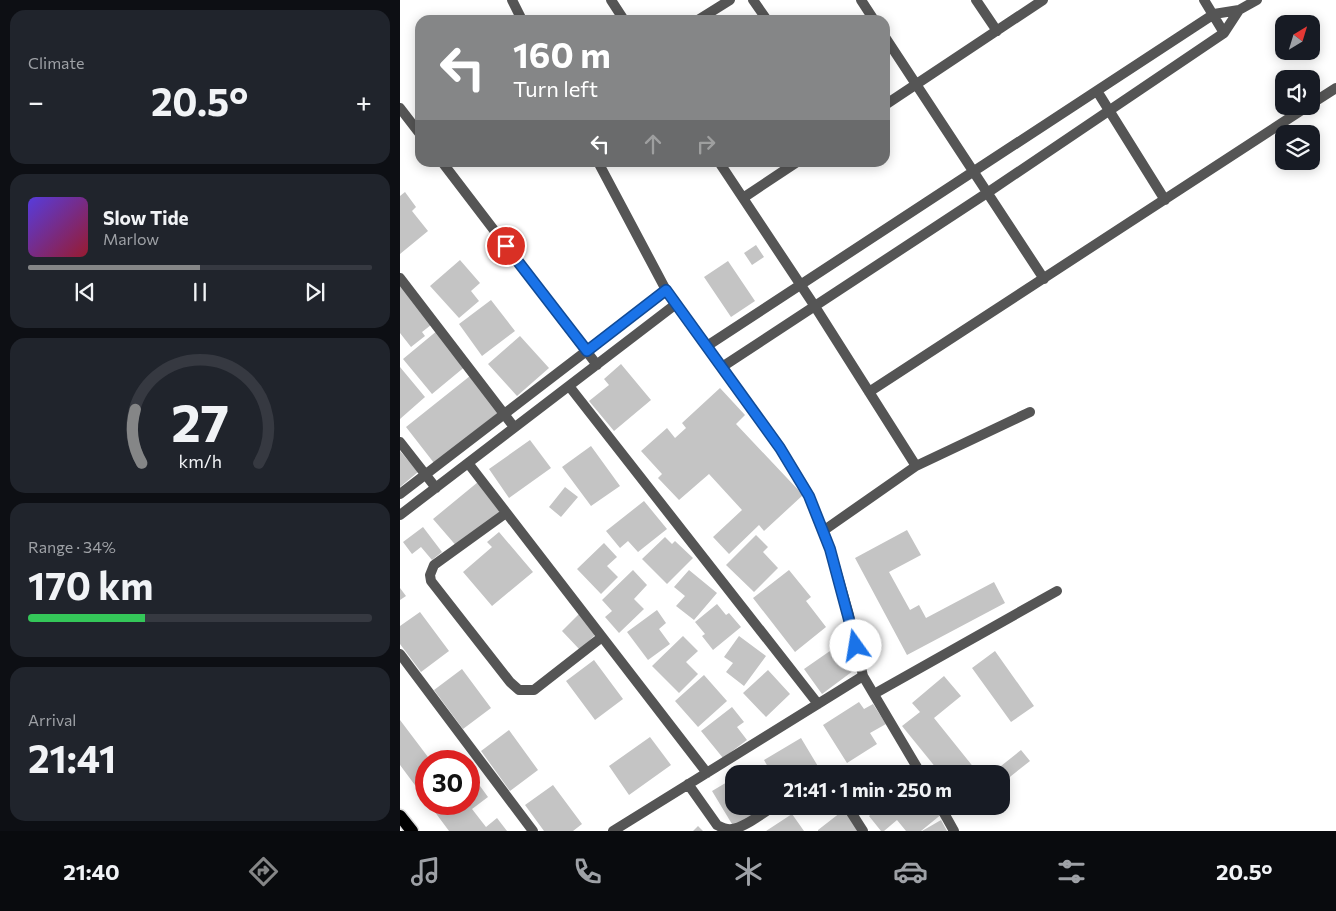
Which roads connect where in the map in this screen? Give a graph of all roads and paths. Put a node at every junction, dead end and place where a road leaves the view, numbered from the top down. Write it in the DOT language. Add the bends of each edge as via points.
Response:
graph roads {
  1 [pos="512,0"];
  2 [pos="611,0"];
  3 [pos="730,0"];
  4 [pos="753,0"];
  5 [pos="861,0"];
  6 [pos="976,0"];
  7 [pos="1043,0"];
  8 [pos="1204,0"];
  9 [pos="1257,0"];
  10 [pos="1239,10"];
  11 [pos="1214,14"];
  12 [pos="520,15"];
  13 [pos="621,15"];
  14 [pos="706,15"];
  15 [pos="764,15"];
  16 [pos="871,15"];
  17 [pos="997,31"];
  18 [pos="1224,32"];
  19 [pos="890,45"];
  20 [pos="916,85"];
  21 [pos="1336,88"];
  22 [pos="1097,91"];
  23 [pos="1320,98"];
  24 [pos="890,102"];
  25 [pos="400,108"];
  26 [pos="1108,110"];
  27 [pos="1294,115"];
  28 [pos="415,128"];
  29 [pos="446,167"];
  30 [pos="601,167"];
  31 [pos="722,167"];
  32 [pos="789,167"];
  33 [pos="974,172"];
  34 [pos="987,193"];
  35 [pos="742,198"];
  36 [pos="1164,200"];
  37 [pos="400,278"];
  38 [pos="1044,279"];
  39 [pos="800,285"];
  40 [pos="666,290"];
  41 [pos="676,304"];
  42 [pos="814,305"];
  43 [pos="707,346"];
  44 [pos="587,351"];
  45 [pos="597,365"];
  46 [pos="722,367"];
  47 [pos="569,386"];
  48 [pos="870,392"];
  49 [pos="1030,412"];
  50 [pos="505,415"];
  51 [pos="514,427"];
  52 [pos="400,442"];
  53 [pos="468,463"];
  54 [pos="916,466"];
  55 [pos="426,475"];
  56 [pos="436,488"];
  57 [pos="400,494"];
  58 [pos="506,513"];
  59 [pos="400,515"];
  60 [pos="823,531"];
  61 [pos="1057,591"];
  62 [pos="602,637"];
  63 [pos="400,654"];
  64 [pos="863,676"];
  65 [pos="874,694"];
  66 [pos="818,704"];
  67 [pos="916,765"];
  68 [pos="707,773"];
  69 [pos="688,784"];
  70 [pos="759,815"];
  71 [pos="853,815"];
  72 [pos="945,815"];
  73 [pos="400,816"];
  74 [pos="412,831"];
  75 [pos="533,831"];
  76 [pos="613,831"];
  77 [pos="863,831"];
  78 [pos="954,831"];
  1 -- 12 [label="street"];
  2 -- 13 [label="street"];
  3 -- 14 [label="street"];
  4 -- 15 [label="street"];
  5 -- 16 [label="street"];
  6 -- 17 [label="street"];
  7 -- 17 [label="street"];
  8 -- 11 [label="street"];
  9 -- 10 [label="street"];
  10 -- 11 [label="street"];
  10 -- 18 [label="street"];
  11 -- 18 [label="street"];
  11 -- 22 [label="street"];
  17 -- 20 [label="street"];
  18 -- 26 [label="street"];
  19 -- 20 [label="street"];
  20 -- 24 [label="street"];
  20 -- 33 [label="street"];
  21 -- 23 [label="street"];
  22 -- 26 [label="street"];
  22 -- 33 [label="street"];
  25 -- 28 [label="street"];
  26 -- 34 [label="street"];
  26 -- 36 [label="street"];
  27 -- 36 [label="street"];
  29 -- 44 [label="street"];
  30 -- 40 [label="street"];
  31 -- 35 [label="street"];
  32 -- 35 [label="street"];
  33 -- 34 [label="street"];
  33 -- 39 [label="street"];
  34 -- 38 [label="street"];
  34 -- 42 [label="street"];
  35 -- 39 [label="street"];
  36 -- 38 [label="street"];
  37 -- 50 [label="street"];
  38 -- 48 [label="street"];
  39 -- 42 [label="street"];
  39 -- 43 [label="street"];
  40 -- 41 [label="street"];
  40 -- 44 [label="street"];
  41 -- 43 [label="street"];
  41 -- 45 [label="street"];
  42 -- 46 [label="street"];
  42 -- 48 [label="street"];
  43 -- 46 [label="street"];
  44 -- 45 [label="street"];
  44 -- 50 [label="street"];
  45 -- 47 [label="street"];
  46 -- 60 [label="street" via="780,448 809,496"];
  47 -- 51 [label="street"];
  47 -- 66 [label="street"];
  48 -- 54 [label="street"];
  49 -- 54 [label="street"];
  50 -- 51 [label="street"];
  50 -- 55 [label="street"];
  51 -- 53 [label="street"];
  52 -- 55 [label="street"];
  53 -- 56 [label="street"];
  53 -- 58 [label="street"];
  54 -- 60 [label="street"];
  55 -- 56 [label="street"];
  55 -- 57 [label="street"];
  56 -- 59 [label="street"];
  58 -- 62 [label="street"];
  58 -- 62 [label="street" via="434,565 431,581 510,682 520,690 534,690"];
  60 -- 64 [label="street"];
  61 -- 65 [label="street"];
  62 -- 68 [label="street"];
  63 -- 75 [label="street"];
  64 -- 65 [label="street"];
  64 -- 66 [label="street"];
  65 -- 67 [label="street"];
  66 -- 68 [label="street"];
  68 -- 69 [label="street"];
  69 -- 70 [label="street" via="716,825 732,830"];
  69 -- 76 [label="street"];
  71 -- 77 [label="street"];
  72 -- 78 [label="street"];
  73 -- 74 [label="main road"];
}
